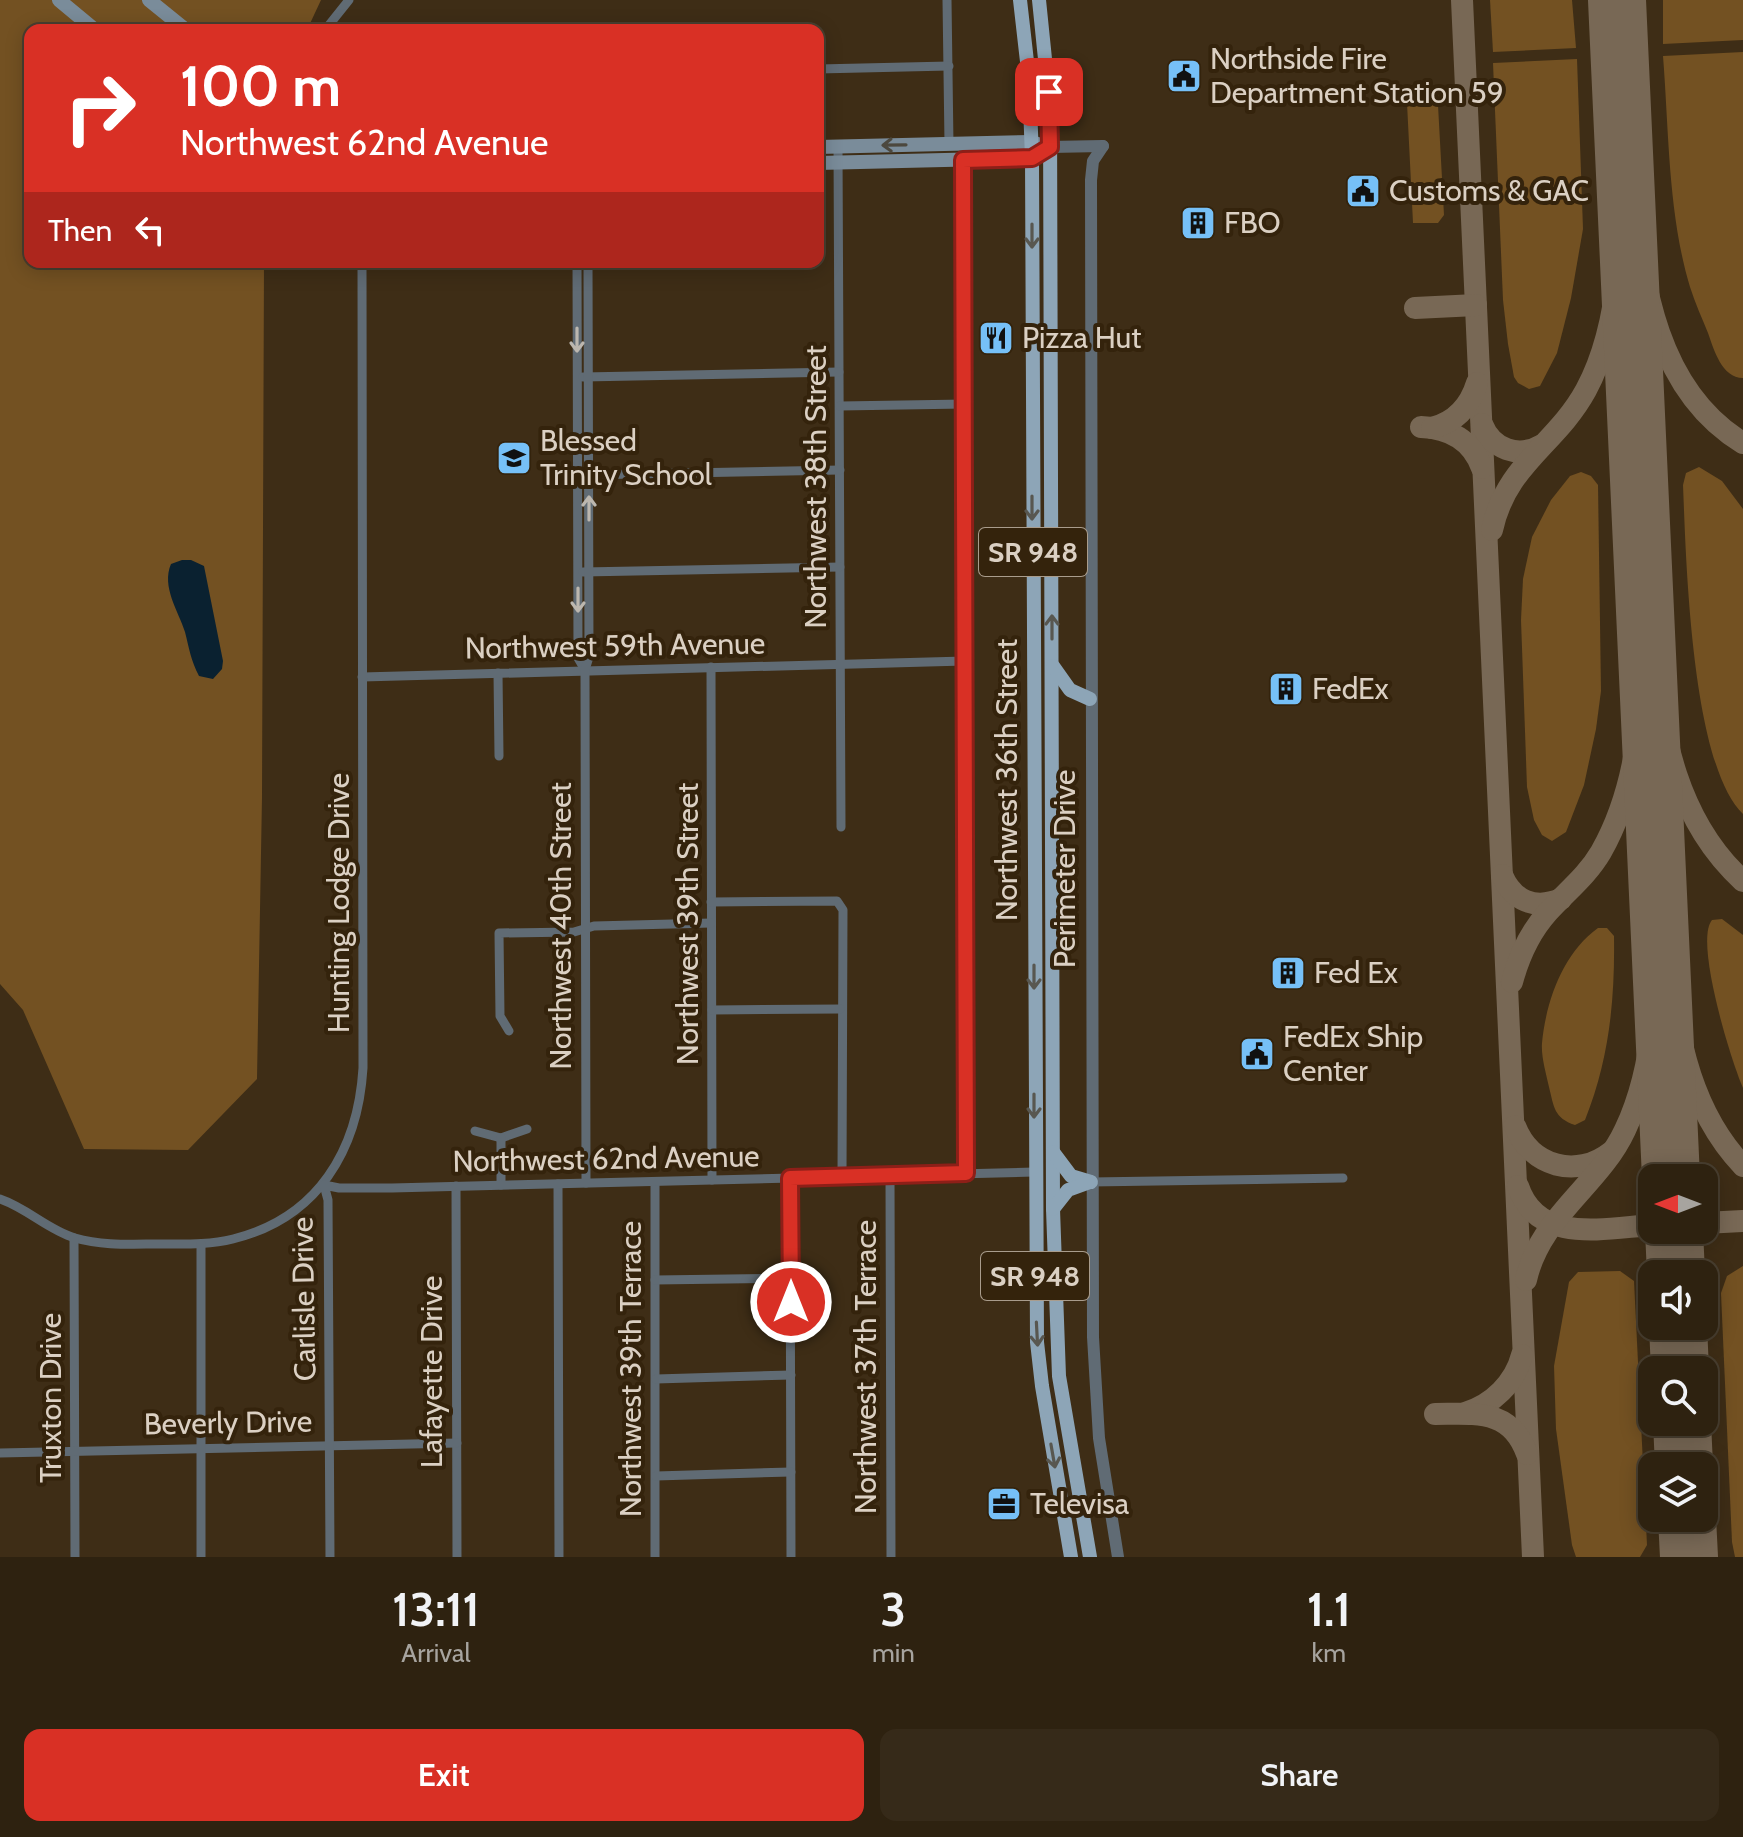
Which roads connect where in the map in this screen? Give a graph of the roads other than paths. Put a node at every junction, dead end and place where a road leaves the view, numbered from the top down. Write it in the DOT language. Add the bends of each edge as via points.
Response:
graph roads {
  1 [pos="59,0"];
  2 [pos="149,0"];
  3 [pos="349,0"];
  4 [pos="947,0"];
  5 [pos="1020,0"];
  6 [pos="1039,0"];
  7 [pos="88,24"];
  8 [pos="179,24"];
  9 [pos="330,24"];
  10 [pos="949,66"];
  11 [pos="824,69"];
  12 [pos="1031,142"];
  13 [pos="949,144"];
  14 [pos="824,147"];
  15 [pos="838,147"];
  16 [pos="1050,147"];
  17 [pos="1074,147"];
  18 [pos="1032,158"];
  19 [pos="963,160"];
  20 [pos="839,162"];
  21 [pos="824,163"];
  22 [pos="1091,180"];
  23 [pos="362,268"];
  24 [pos="577,268"];
  25 [pos="588,268"];
  26 [pos="839,372"];
  27 [pos="583,376"];
  28 [pos="1051,387"];
  29 [pos="1033,402"];
  30 [pos="965,404"];
  31 [pos="840,406"];
  32 [pos="840,470"];
  33 [pos="577,475"];
  34 [pos="589,475"];
  35 [pos="1051,477"];
  36 [pos="1033,536"];
  37 [pos="1051,560"];
  38 [pos="840,567"];
  39 [pos="578,572"];
  40 [pos="589,572"];
  41 [pos="965,661"];
  42 [pos="840,664"];
  43 [pos="711,667"];
  44 [pos="585,670"];
  45 [pos="1052,672"];
  46 [pos="498,673"];
  47 [pos="362,677"];
  48 [pos="1090,699"];
  49 [pos="1033,701"];
  50 [pos="1052,723"];
  51 [pos="499,756"];
  52 [pos="841,827"];
  53 [pos="711,902"];
  54 [pos="1033,914"];
  55 [pos="1052,914"];
  56 [pos="711,923"];
  57 [pos="585,929"];
  58 [pos="840,1009"];
  59 [pos="712,1010"];
  60 [pos="509,1031"];
  61 [pos="527,1129"];
  62 [pos="475,1131"];
  63 [pos="501,1138"];
  64 [pos="1053,1151"];
  65 [pos="1034,1172"];
  66 [pos="966,1173"];
  67 [pos="890,1176"];
  68 [pos="842,1177"];
  69 [pos="790,1178"];
  70 [pos="1343,1178"];
  71 [pos="712,1180"];
  72 [pos="655,1182"];
  73 [pos="1091,1182"];
  74 [pos="586,1183"];
  75 [pos="558,1184"];
  76 [pos="324,1185"];
  77 [pos="501,1185"];
  78 [pos="456,1186"];
  79 [pos="0,1187"];
  80 [pos="0,1199"];
  81 [pos="1053,1209"];
  82 [pos="74,1238"];
  83 [pos="201,1244"];
  84 [pos="791,1278"];
  85 [pos="655,1280"];
  86 [pos="791,1375"];
  87 [pos="1059,1376"];
  88 [pos="656,1379"];
  89 [pos="1041,1379"];
  90 [pos="457,1443"];
  91 [pos="330,1445"];
  92 [pos="201,1448"];
  93 [pos="75,1451"];
  94 [pos="0,1453"];
  95 [pos="791,1472"];
  96 [pos="656,1476"];
  97 [pos="75,1557"];
  98 [pos="201,1557"];
  99 [pos="330,1557"];
  100 [pos="457,1557"];
  101 [pos="559,1557"];
  102 [pos="655,1557"];
  103 [pos="791,1557"];
  104 [pos="891,1557"];
  105 [pos="1071,1557"];
  106 [pos="1090,1557"];
  107 [pos="1118,1557"];
  1 -- 7 [label="main road"];
  2 -- 8 [label="main road"];
  3 -- 9 [label="street"];
  4 -- 10 [label="street"];
  5 -- 12 [label="main road, Northwest 36th Street / SR 948"];
  6 -- 16 [label="main road, Northwest 36th Street / SR 948"];
  10 -- 11 [label="street"];
  10 -- 13 [label="street"];
  12 -- 13 [label="main road"];
  12 -- 16 [label="main road"];
  12 -- 18 [label="main road, Northwest 36th Street / SR 948"];
  13 -- 15 [label="main road, one-way"];
  14 -- 15 [label="main road"];
  15 -- 20 [label="street, Northwest 38th Street"];
  16 -- 17 [label="street"];
  16 -- 18 [label="main road"];
  16 -- 28 [label="main road, Northwest 36th Street / SR 948"];
  17 -- 22 [label="street, Perimeter Drive"];
  17 -- 22 [label="street, Perimeter Drive" via="1103,146 1093,161"];
  18 -- 19 [label="main road"];
  18 -- 29 [label="main road, Northwest 36th Street / SR 948, one-way"];
  19 -- 20 [label="main road"];
  19 -- 30 [label="street"];
  20 -- 21 [label="main road"];
  20 -- 26 [label="street, Northwest 38th Street"];
  22 -- 48 [label="street, Perimeter Drive"];
  23 -- 47 [label="street, Hunting Lodge Drive"];
  24 -- 27 [label="street, Northwest 40th Street, one-way"];
  25 -- 27 [label="street, Northwest 40th Street"];
  26 -- 27 [label="street"];
  26 -- 31 [label="street, Northwest 38th Street"];
  27 -- 33 [label="street, Northwest 40th Street"];
  27 -- 34 [label="street, Northwest 40th Street"];
  28 -- 29 [label="main road"];
  28 -- 35 [label="main road, Northwest 36th Street / SR 948"];
  29 -- 35 [label="main road" via="1043,430 1044,467"];
  29 -- 36 [label="main road, Northwest 36th Street / SR 948, one-way"];
  30 -- 31 [label="street"];
  30 -- 41 [label="street"];
  31 -- 32 [label="street, Northwest 38th Street"];
  32 -- 34 [label="street"];
  32 -- 38 [label="street, Northwest 38th Street"];
  33 -- 34 [label="street"];
  33 -- 39 [label="street, Northwest 40th Street"];
  40 -- 34 [label="street, Northwest 40th Street, one-way"];
  35 -- 37 [label="main road, Northwest 36th Street / SR 948"];
  36 -- 37 [label="main road"];
  36 -- 49 [label="main road, Northwest 36th Street / SR 948"];
  45 -- 37 [label="main road, Northwest 36th Street / SR 948, one-way"];
  38 -- 40 [label="street"];
  38 -- 42 [label="street, Northwest 38th Street"];
  39 -- 40 [label="street"];
  39 -- 44 [label="street, Northwest 40th Street, one-way" via="578,658"];
  40 -- 44 [label="street, Northwest 40th Street"];
  41 -- 42 [label="street, Northwest 59th Avenue"];
  41 -- 66 [label="street"];
  42 -- 43 [label="street, Northwest 59th Avenue"];
  42 -- 52 [label="street, Northwest 38th Street"];
  43 -- 44 [label="street, Northwest 59th Avenue"];
  43 -- 53 [label="street, Northwest 39th Street"];
  44 -- 46 [label="street, Northwest 59th Avenue"];
  44 -- 57 [label="street, Northwest 40th Street"];
  45 -- 48 [label="main road"];
  45 -- 49 [label="main road"];
  45 -- 50 [label="main road, Northwest 36th Street / SR 948"];
  46 -- 47 [label="street, Northwest 59th Avenue"];
  46 -- 51 [label="street"];
  47 -- 76 [label="street, Hunting Lodge Drive" via="362,1090 351,1134"];
  48 -- 73 [label="street, Perimeter Drive"];
  49 -- 50 [label="main road"];
  49 -- 54 [label="main road, Northwest 36th Street / SR 948"];
  50 -- 55 [label="main road, Northwest 36th Street / SR 948"];
  53 -- 56 [label="street, Northwest 39th Street"];
  53 -- 58 [label="street" via="837,901 843,910"];
  54 -- 55 [label="main road"];
  54 -- 65 [label="main road, Northwest 36th Street / SR 948, one-way"];
  55 -- 64 [label="main road, Northwest 36th Street / SR 948"];
  56 -- 57 [label="street"];
  56 -- 59 [label="street, Northwest 39th Street"];
  57 -- 60 [label="street" via="499,933 500,1016"];
  57 -- 74 [label="street, Northwest 40th Street"];
  58 -- 59 [label="street"];
  58 -- 68 [label="street"];
  59 -- 71 [label="street, Northwest 39th Street"];
  61 -- 63 [label="street"];
  62 -- 63 [label="street"];
  63 -- 77 [label="street"];
  64 -- 73 [label="main road" via="1071,1176"];
  64 -- 81 [label="main road, Northwest 36th Street / SR 948"];
  65 -- 66 [label="street, Northwest 62nd Avenue"];
  65 -- 89 [label="main road, Northwest 36th Street / SR 948, one-way"];
  66 -- 67 [label="street, Northwest 62nd Avenue"];
  67 -- 68 [label="street, Northwest 62nd Avenue"];
  67 -- 104 [label="street, Northwest 37th Terrace"];
  68 -- 69 [label="street, Northwest 62nd Avenue"];
  69 -- 71 [label="street, Northwest 62nd Avenue"];
  69 -- 84 [label="street"];
  70 -- 73 [label="street"];
  71 -- 72 [label="street, Northwest 62nd Avenue"];
  72 -- 74 [label="street, Northwest 62nd Avenue"];
  72 -- 85 [label="street, Northwest 39th Terrace"];
  73 -- 81 [label="main road" via="1068,1190"];
  73 -- 107 [label="street, Perimeter Drive" via="1094,1391"];
  74 -- 75 [label="street, Northwest 62nd Avenue"];
  75 -- 77 [label="street, Northwest 62nd Avenue"];
  75 -- 101 [label="street"];
  76 -- 78 [label="street, Northwest 62nd Avenue"];
  76 -- 83 [label="street, Hunting Lodge Drive" via="264,1228"];
  76 -- 91 [label="street, Carlisle Drive"];
  77 -- 78 [label="street, Northwest 62nd Avenue"];
  78 -- 90 [label="street, Lafayette Drive"];
  79 -- 80 [label="street"];
  80 -- 82 [label="street, Hunting Lodge Drive"];
  81 -- 87 [label="main road, Northwest 36th Street / SR 948"];
  82 -- 83 [label="street, Hunting Lodge Drive" via="104,1244"];
  82 -- 93 [label="street, Truxton Drive"];
  83 -- 92 [label="street"];
  84 -- 85 [label="street"];
  84 -- 86 [label="street"];
  85 -- 88 [label="street, Northwest 39th Terrace"];
  86 -- 88 [label="street"];
  86 -- 95 [label="street"];
  87 -- 89 [label="main road"];
  87 -- 106 [label="main road, Northwest 36th Street / SR 948"];
  88 -- 96 [label="street, Northwest 39th Terrace"];
  89 -- 105 [label="main road, Northwest 36th Street / SR 948, one-way"];
  90 -- 91 [label="street, Beverly Drive"];
  90 -- 100 [label="street, Lafayette Drive"];
  91 -- 92 [label="street, Beverly Drive"];
  91 -- 99 [label="street, Carlisle Drive"];
  92 -- 93 [label="street, Beverly Drive"];
  92 -- 98 [label="street"];
  93 -- 94 [label="street, Beverly Drive"];
  93 -- 97 [label="street, Truxton Drive"];
  95 -- 96 [label="street"];
  95 -- 103 [label="street"];
  96 -- 102 [label="street, Northwest 39th Terrace"];
}
